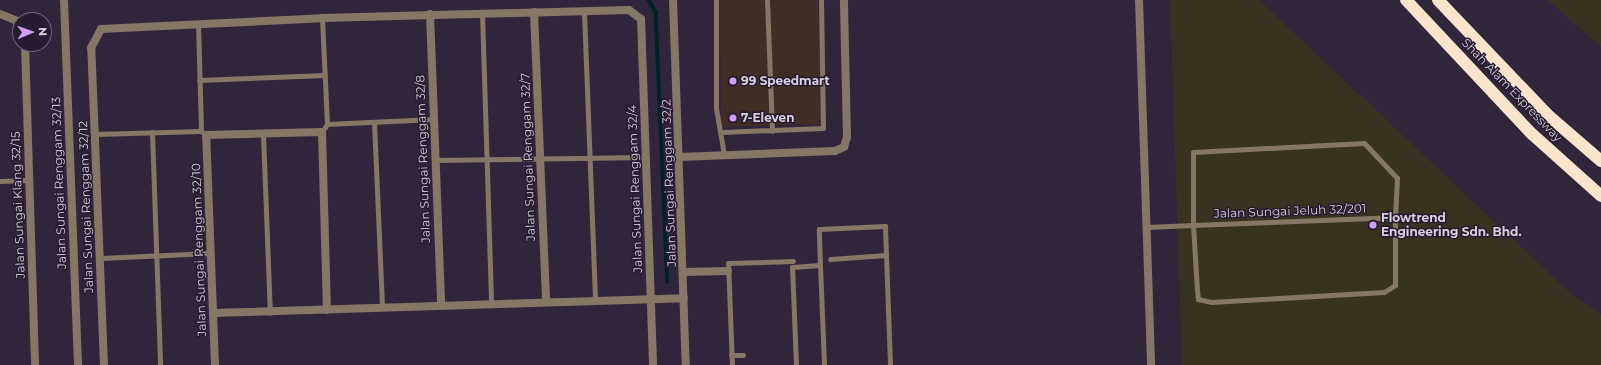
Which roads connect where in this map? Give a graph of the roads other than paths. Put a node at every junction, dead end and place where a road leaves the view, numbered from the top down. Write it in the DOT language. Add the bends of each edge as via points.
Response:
graph roads {
  1 [pos="64,0"];
  2 [pos="673,0"];
  3 [pos="716,0"];
  4 [pos="767,0"];
  5 [pos="821,0"];
  6 [pos="844,0"];
  7 [pos="1139,0"];
  8 [pos="1406,0"];
  9 [pos="1438,0"];
  10 [pos="534,12"];
  11 [pos="584,12"];
  12 [pos="482,13"];
  13 [pos="2,14"];
  14 [pos="430,14"];
  15 [pos="12,18"];
  16 [pos="322,18"];
  17 [pos="198,23"];
  18 [pos="25,52"];
  19 [pos="325,75"];
  20 [pos="199,80"];
  21 [pos="434,120"];
  22 [pos="374,122"];
  23 [pos="327,124"];
  24 [pos="772,131"];
  25 [pos="152,132"];
  26 [pos="322,132"];
  27 [pos="722,132"];
  28 [pos="204,133"];
  29 [pos="95,134"];
  30 [pos="263,134"];
  31 [pos="724,155"];
  32 [pos="541,157"];
  33 [pos="646,157"];
  34 [pos="680,157"];
  35 [pos="486,159"];
  36 [pos="590,159"];
  37 [pos="435,160"];
  38 [pos="1601,161"];
  39 [pos="29,180"];
  40 [pos="0,181"];
  41 [pos="1601,196"];
  42 [pos="1395,217"];
  43 [pos="1193,225"];
  44 [pos="1147,227"];
  45 [pos="211,253"];
  46 [pos="886,255"];
  47 [pos="156,256"];
  48 [pos="100,258"];
  49 [pos="830,259"];
  50 [pos="793,261"];
  51 [pos="820,265"];
  52 [pos="728,271"];
  53 [pos="684,272"];
  54 [pos="684,298"];
  55 [pos="651,299"];
  56 [pos="595,300"];
  57 [pos="546,301"];
  58 [pos="491,302"];
  59 [pos="441,303"];
  60 [pos="382,308"];
  61 [pos="327,310"];
  62 [pos="213,313"];
  63 [pos="270,313"];
  64 [pos="732,355"];
  65 [pos="743,355"];
  66 [pos="35,365"];
  67 [pos="78,365"];
  68 [pos="104,365"];
  69 [pos="160,365"];
  70 [pos="215,365"];
  71 [pos="653,365"];
  72 [pos="686,365"];
  73 [pos="732,365"];
  74 [pos="796,365"];
  75 [pos="824,365"];
  76 [pos="890,365"];
  77 [pos="1151,365"];
  1 -- 67 [label="street, Jalan Sungai Renggam 32/13"];
  2 -- 34 [label="street, Jalan Sungai Renggam 32/2"];
  3 -- 27 [label="lane" via="716,108"];
  4 -- 24 [label="lane"];
  5 -- 24 [label="lane" via="823,128"];
  6 -- 31 [label="street" via="847,137 844,147 835,151"];
  7 -- 44 [label="street"];
  8 -- 41 [label="highway, Shah Alam Expressway" via="1532,134"];
  9 -- 38 [label="highway, Shah Alam Expressway" via="1548,116"];
  10 -- 11 [label="street"];
  10 -- 12 [label="street"];
  10 -- 32 [label="street, Jalan Sungai Renggam 32/7"];
  11 -- 33 [label="street, Jalan Sungai Renggam 32/4" via="630,10 637,13 641,19"];
  11 -- 36 [label="lane"];
  12 -- 14 [label="street"];
  12 -- 35 [label="lane"];
  13 -- 15 [label="street"];
  14 -- 16 [label="street"];
  14 -- 21 [label="street, Jalan Sungai Renggam 32/8"];
  16 -- 17 [label="street"];
  16 -- 19 [label="lane"];
  17 -- 20 [label="lane"];
  17 -- 29 [label="street, Jalan Sungai Renggam 32/12" via="101,29 91,48"];
  18 -- 39 [label="street, Jalan Sungai Klang 32/15"];
  19 -- 20 [label="lane"];
  19 -- 23 [label="lane"];
  20 -- 28 [label="lane"];
  21 -- 22 [label="lane"];
  21 -- 37 [label="street, Jalan Sungai Renggam 32/8"];
  22 -- 23 [label="lane"];
  22 -- 60 [label="lane"];
  23 -- 26 [label="lane"];
  24 -- 27 [label="lane"];
  25 -- 28 [label="lane"];
  25 -- 29 [label="lane"];
  25 -- 47 [label="lane"];
  26 -- 30 [label="street"];
  26 -- 61 [label="street"];
  27 -- 31 [label="lane"];
  28 -- 30 [label="street"];
  28 -- 45 [label="street, Jalan Sungai Renggam 32/10"];
  29 -- 48 [label="street, Jalan Sungai Renggam 32/12"];
  30 -- 63 [label="lane"];
  31 -- 34 [label="street"];
  32 -- 35 [label="lane"];
  32 -- 36 [label="lane"];
  32 -- 57 [label="street, Jalan Sungai Renggam 32/7"];
  33 -- 36 [label="lane"];
  33 -- 55 [label="street, Jalan Sungai Renggam 32/4"];
  34 -- 53 [label="street, Jalan Sungai Renggam 32/2"];
  35 -- 37 [label="lane"];
  35 -- 58 [label="lane"];
  36 -- 56 [label="lane"];
  37 -- 59 [label="street, Jalan Sungai Renggam 32/8"];
  39 -- 40 [label="lane"];
  39 -- 66 [label="street, Jalan Sungai Klang 32/15"];
  42 -- 43 [label="lane, Jalan Sungai Jeluh 32/201"];
  42 -- 43 [label="lane" via="1397,178 1364,143 1197,149 1193,152 1192,163"];
  42 -- 43 [label="lane" via="1395,285 1384,292 1211,302 1198,299"];
  43 -- 44 [label="lane, Jalan Sungai Jeluh 32/201"];
  44 -- 77 [label="street"];
  45 -- 47 [label="lane"];
  45 -- 62 [label="street, Jalan Sungai Renggam 32/10"];
  46 -- 49 [label="lane"];
  46 -- 51 [label="lane" via="885,226 820,229"];
  46 -- 76 [label="lane"];
  47 -- 48 [label="lane"];
  47 -- 69 [label="lane"];
  48 -- 68 [label="street, Jalan Sungai Renggam 32/12"];
  50 -- 52 [label="lane" via="728,263"];
  51 -- 74 [label="lane" via="792,267"];
  51 -- 75 [label="lane"];
  52 -- 53 [label="street"];
  52 -- 64 [label="lane"];
  53 -- 54 [label="street, Jalan Sungai Renggam 32/2"];
  54 -- 55 [label="street"];
  54 -- 72 [label="street, Jalan Sungai Renggam 32/2"];
  55 -- 56 [label="street"];
  55 -- 71 [label="street, Jalan Sungai Renggam 32/4"];
  56 -- 57 [label="street"];
  57 -- 58 [label="street"];
  58 -- 59 [label="street"];
  59 -- 60 [label="street"];
  60 -- 61 [label="street"];
  61 -- 63 [label="street"];
  62 -- 63 [label="street"];
  62 -- 70 [label="street, Jalan Sungai Renggam 32/10"];
  64 -- 65 [label="lane"];
  64 -- 73 [label="lane"];
}
